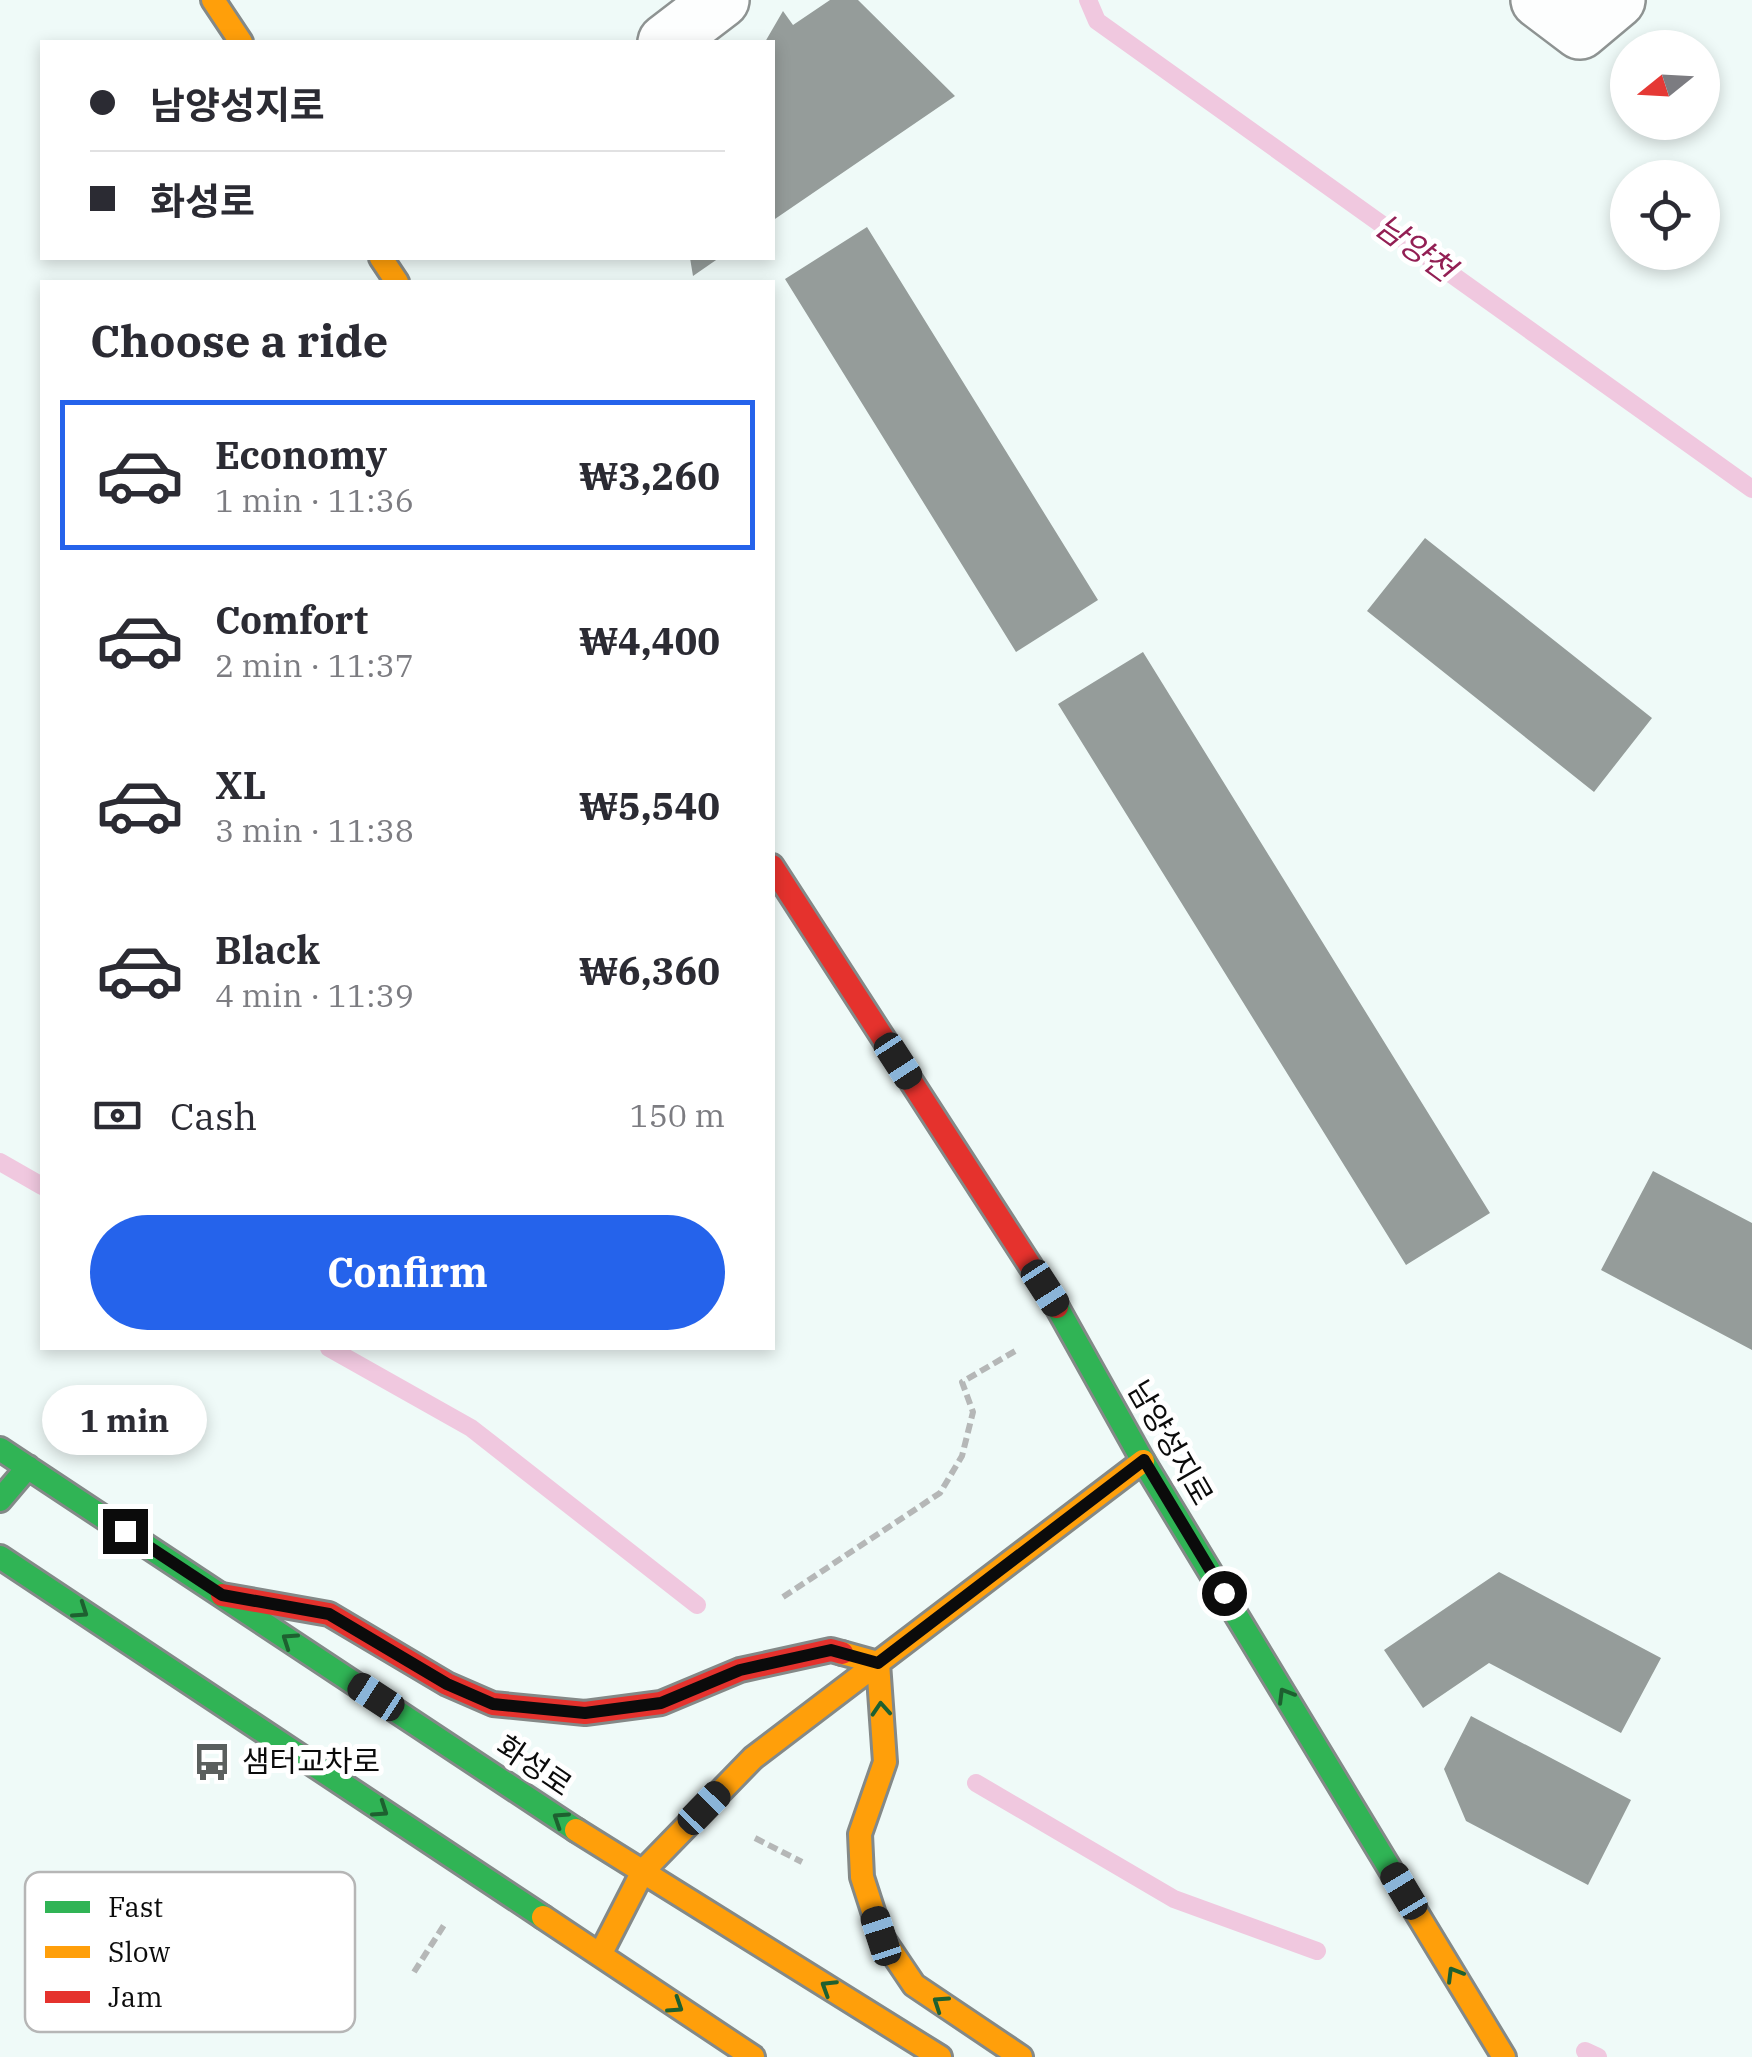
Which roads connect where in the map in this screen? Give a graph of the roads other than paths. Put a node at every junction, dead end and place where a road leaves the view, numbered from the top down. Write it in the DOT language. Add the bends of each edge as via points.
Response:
graph roads {
  1 [pos="213,0"];
  2 [pos="721,0"];
  3 [pos="1539,0"];
  4 [pos="1617,0"];
  5 [pos="240,40"];
  6 [pos="669,40"];
  7 [pos="775,871"];
  8 [pos="0,1449"];
  9 [pos="1144,1460"];
  10 [pos="28,1467"];
  11 [pos="0,1500"];
  12 [pos="0,1556"];
  13 [pos="222,1595"];
  14 [pos="878,1663"];
  15 [pos="643,1871"];
  16 [pos="600,1956"];
  17 [pos="753,2057"];
  18 [pos="940,2057"];
  19 [pos="1021,2057"];
  20 [pos="1504,2057"];
  1 -- 5 [label="main road"];
  2 -- 6 [label="street"];
  3 -- 4 [label="street" via="1580,31"];
  7 -- 9 [label="main road, 남양성지로" via="1066,1321"];
  8 -- 10 [label="main road, 화성로"];
  9 -- 14 [label="main road"];
  20 -- 9 [label="main road, 남양성지로, one-way"];
  10 -- 11 [label="main road"];
  10 -- 13 [label="main road, 화성로"];
  12 -- 16 [label="main road, one-way"];
  13 -- 14 [label="main road" via="329,1614 493,1704 585,1713 661,1703 740,1670 831,1650"];
  15 -- 13 [label="main road, 화성로, one-way"];
  14 -- 15 [label="main road" via="753,1758"];
  19 -- 14 [label="main road, one-way" via="914,1986 881,1936 862,1877 860,1834 885,1762"];
  15 -- 16 [label="main road"];
  18 -- 15 [label="main road, 화성로, one-way"];
  16 -- 17 [label="main road, one-way"];
}
